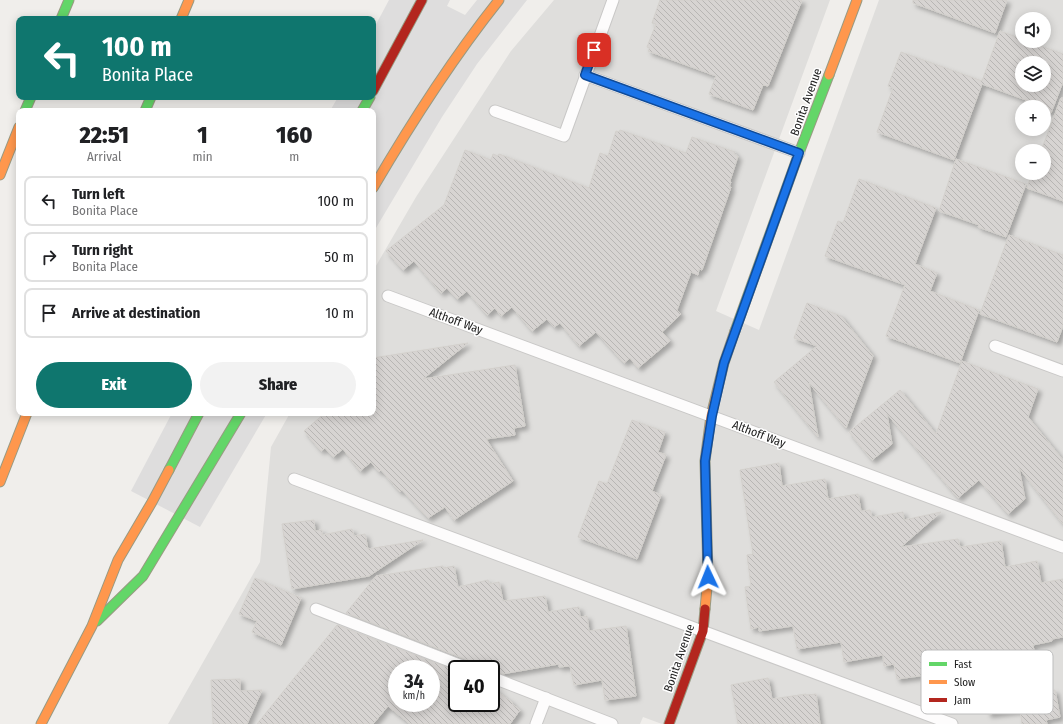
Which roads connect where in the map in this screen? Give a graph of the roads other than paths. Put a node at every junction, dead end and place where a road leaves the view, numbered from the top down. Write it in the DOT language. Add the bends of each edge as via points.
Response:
graph roads {
  1 [pos="68,0"];
  2 [pos="189,0"];
  3 [pos="422,0"];
  4 [pos="500,0"];
  5 [pos="613,0"];
  6 [pos="857,0"];
  7 [pos="62,16"];
  8 [pos="182,16"];
  9 [pos="585,75"];
  10 [pos="376,85"];
  11 [pos="495,110"];
  12 [pos="16,135"];
  13 [pos="799,153"];
  14 [pos="0,175"];
  15 [pos="376,183"];
  16 [pos="388,296"];
  17 [pos="995,346"];
  18 [pos="1063,371"];
  19 [pos="26,416"];
  20 [pos="197,416"];
  21 [pos="239,416"];
  22 [pos="712,416"];
  23 [pos="294,479"];
  24 [pos="0,482"];
  25 [pos="1063,547"];
  26 [pos="316,609"];
  27 [pos="92,626"];
  28 [pos="703,631"];
  29 [pos="448,660"];
  30 [pos="500,680"];
  31 [pos="546,698"];
  32 [pos="921,712"];
  33 [pos="925,714"];
  34 [pos="41,724"];
  35 [pos="536,724"];
  36 [pos="612,724"];
  37 [pos="669,724"];
  38 [pos="952,724"];
  1 -- 7 [label="main road"];
  2 -- 8 [label="main road"];
  3 -- 10 [label="main road"];
  4 -- 15 [label="main road" via="440,81"];
  5 -- 9 [label="lane"];
  6 -- 13 [label="main road, Bonita Avenue"];
  9 -- 11 [label="lane" via="564,136"];
  9 -- 13 [label="lane"];
  12 -- 14 [label="main road"];
  13 -- 22 [label="main road, Bonita Avenue" via="724,363"];
  16 -- 22 [label="lane, Althoff Way"];
  17 -- 18 [label="lane"];
  19 -- 24 [label="main road"];
  20 -- 27 [label="main road" via="118,560"];
  21 -- 27 [label="main road" via="143,576"];
  22 -- 25 [label="lane, Althoff Way"];
  22 -- 28 [label="main road, Bonita Avenue" via="705,461 708,577"];
  23 -- 28 [label="lane"];
  26 -- 29 [label="lane"];
  27 -- 34 [label="main road"];
  28 -- 32 [label="lane"];
  28 -- 37 [label="main road, Bonita Avenue"];
  30 -- 31 [label="lane"];
  31 -- 35 [label="lane"];
  31 -- 36 [label="lane"];
  33 -- 38 [label="lane"];
}
